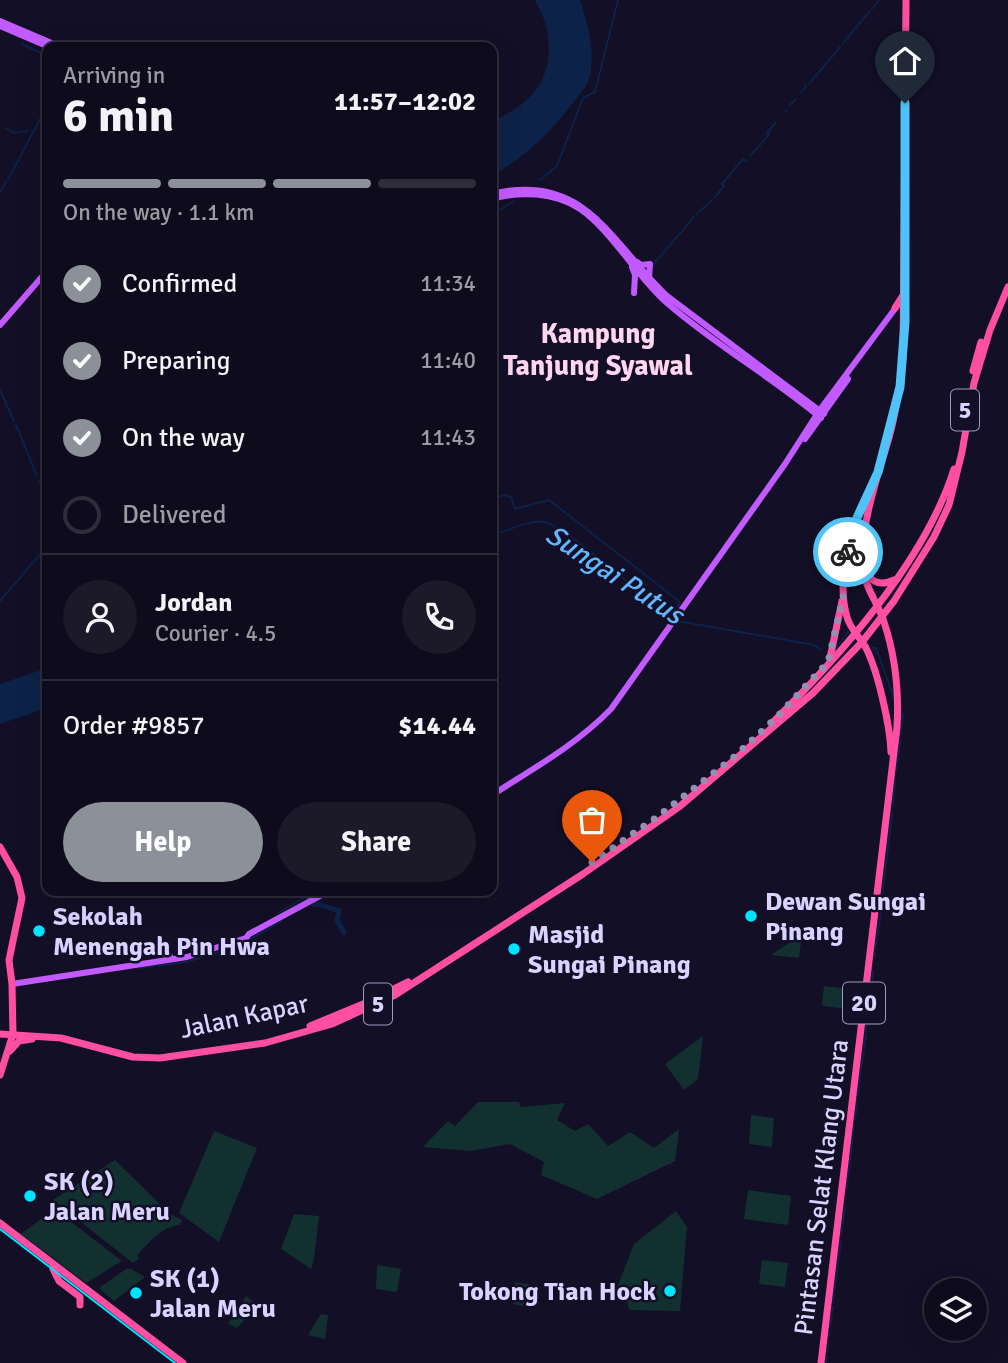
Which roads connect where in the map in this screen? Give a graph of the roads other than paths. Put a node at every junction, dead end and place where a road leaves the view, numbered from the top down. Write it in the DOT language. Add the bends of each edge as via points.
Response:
graph roads {
  1 [pos="906,0"];
  2 [pos="0,24"];
  3 [pos="48,42"];
  4 [pos="42,44"];
  5 [pos="497,195"];
  6 [pos="633,262"];
  7 [pos="42,277"];
  8 [pos="1008,277"];
  9 [pos="1008,287"];
  10 [pos="656,292"];
  11 [pos="905,294"];
  12 [pos="905,307"];
  13 [pos="893,312"];
  14 [pos="0,324"];
  15 [pos="871,341"];
  16 [pos="830,397"];
  17 [pos="802,400"];
  18 [pos="820,414"];
  19 [pos="805,432"];
  20 [pos="791,456"];
  21 [pos="876,480"];
  22 [pos="856,520"];
  23 [pos="867,524"];
  24 [pos="863,568"];
  25 [pos="894,580"];
  26 [pos="887,591"];
  27 [pos="844,593"];
  28 [pos="894,601"];
  29 [pos="876,607"];
  30 [pos="883,618"];
  31 [pos="855,634"];
  32 [pos="888,634"];
  33 [pos="862,642"];
  34 [pos="845,645"];
  35 [pos="853,653"];
  36 [pos="846,660"];
  37 [pos="871,660"];
  38 [pos="828,662"];
  39 [pos="898,698"];
  40 [pos="883,705"];
  41 [pos="898,718"];
  42 [pos="886,721"];
  43 [pos="892,767"];
  44 [pos="497,792"];
  45 [pos="0,847"];
  46 [pos="320,896"];
  47 [pos="249,934"];
  48 [pos="158,947"];
  49 [pos="170,956"];
  50 [pos="127,965"];
  51 [pos="12,983"];
  52 [pos="13,1034"];
  53 [pos="0,1036"];
  54 [pos="46,1037"];
  55 [pos="10,1044"];
  56 [pos="7,1054"];
  57 [pos="125,1055"];
  58 [pos="0,1075"];
  59 [pos="0,1225"];
  60 [pos="53,1269"];
  61 [pos="73,1291"];
  62 [pos="82,1291"];
  63 [pos="80,1305"];
  64 [pos="181,1363"];
  65 [pos="821,1363"];
  1 -- 11 [label="highway, Pintasan Selat Klang Utara / 20"];
  2 -- 3 [label="main road"];
  2 -- 4 [label="main road"];
  5 -- 6 [label="main road" via="534,189 571,202 597,219"];
  6 -- 10 [label="main road"];
  6 -- 10 [label="main road" via="634,292 643,286"];
  6 -- 17 [label="main road" via="689,314"];
  7 -- 14 [label="main road"];
  8 -- 25 [label="highway, Jalan Kapar / 5" via="977,354 950,481 923,536"];
  9 -- 28 [label="highway, Jalan Kapar / 5" via="974,383 948,505"];
  10 -- 17 [label="main road"];
  11 -- 12 [label="highway, Pintasan Selat Klang Utara / 20"];
  11 -- 13 [label="highway"];
  12 -- 13 [label="highway"];
  12 -- 21 [label="highway, Pintasan Selat Klang Utara / 20" via="900,387"];
  13 -- 15 [label="main road"];
  15 -- 16 [label="main road"];
  15 -- 18 [label="main road"];
  16 -- 17 [label="main road" via="816,403"];
  16 -- 18 [label="main road"];
  17 -- 18 [label="main road"];
  17 -- 19 [label="main road" via="810,420"];
  18 -- 19 [label="main road"];
  18 -- 20 [label="main road"];
  19 -- 20 [label="main road"];
  20 -- 44 [label="main road" via="611,709 559,754"];
  21 -- 22 [label="highway, Pintasan Selat Klang Utara / 20"];
  21 -- 23 [label="highway, Pintasan Selat Klang Utara / 20"];
  22 -- 23 [label="highway" via="863,518"];
  22 -- 27 [label="highway, Pintasan Selat Klang Utara / 20"];
  23 -- 24 [label="highway, Pintasan Selat Klang Utara / 20"];
  24 -- 25 [label="highway" via="879,583"];
  24 -- 29 [label="highway, Pintasan Selat Klang Utara / 20"];
  25 -- 26 [label="highway, Jalan Kapar / 5"];
  26 -- 28 [label="highway" via="884,603"];
  26 -- 29 [label="highway, Jalan Kapar / 5"];
  27 -- 31 [label="highway, Pintasan Selat Klang Utara / 20" via="846,614"];
  27 -- 38 [label="highway"];
  28 -- 30 [label="highway, Jalan Kapar / 5"];
  28 -- 32 [label="highway"];
  29 -- 30 [label="highway, Pintasan Selat Klang Utara / 20"];
  29 -- 31 [label="highway, Jalan Kapar / 5"];
  30 -- 32 [label="highway, Pintasan Selat Klang Utara / 20"];
  30 -- 33 [label="highway, Jalan Kapar / 5"];
  31 -- 33 [label="highway, Pintasan Selat Klang Utara / 20"];
  31 -- 34 [label="highway, Jalan Kapar / 5"];
  32 -- 39 [label="highway, Pintasan Selat Klang Utara / 20"];
  33 -- 35 [label="highway, Jalan Kapar / 5"];
  33 -- 37 [label="highway, Pintasan Selat Klang Utara / 20"];
  34 -- 35 [label="highway" via="853,646"];
  34 -- 38 [label="highway, Jalan Kapar / 5"];
  35 -- 36 [label="highway, Jalan Kapar / 5"];
  36 -- 37 [label="highway" via="859,656"];
  36 -- 57 [label="highway, Jalan Kapar / 5" via="679,807 395,995 332,1024 265,1043 160,1058"];
  37 -- 40 [label="highway, Pintasan Selat Klang Utara / 20"];
  38 -- 57 [label="highway, Jalan Kapar / 5" via="763,731 686,796 403,985 274,1037 164,1054"];
  39 -- 40 [label="highway" via="894,708"];
  39 -- 41 [label="highway, Pintasan Selat Klang Utara / 20"];
  40 -- 42 [label="highway, Pintasan Selat Klang Utara / 20"];
  41 -- 42 [label="highway" via="890,712"];
  41 -- 43 [label="highway, Pintasan Selat Klang Utara / 20"];
  42 -- 43 [label="highway, Pintasan Selat Klang Utara / 20"];
  43 -- 65 [label="highway, Pintasan Selat Klang Utara / 20"];
  45 -- 51 [label="highway" via="21,894 9,953"];
  46 -- 47 [label="main road"];
  47 -- 49 [label="main road"];
  47 -- 50 [label="main road" via="196,955"];
  48 -- 49 [label="main road"];
  49 -- 50 [label="main road"];
  50 -- 51 [label="main road"];
  51 -- 52 [label="highway"];
  52 -- 53 [label="highway, Jalan Kapar / 5"];
  52 -- 54 [label="highway, Jalan Kapar / 5"];
  52 -- 55 [label="highway"];
  53 -- 55 [label="highway, Jalan Kapar / 5"];
  54 -- 56 [label="highway, Jalan Kapar / 5" via="19,1041"];
  54 -- 57 [label="highway, Jalan Kapar / 5"];
  55 -- 56 [label="highway"];
  56 -- 58 [label="highway"];
  59 -- 60 [label="highway"];
  59 -- 64 [label="highway"];
  60 -- 61 [label="highway" via="59,1281"];
  60 -- 62 [label="highway"];
  61 -- 62 [label="highway"];
  61 -- 63 [label="highway" via="81,1298"];
  62 -- 64 [label="highway"];
}
